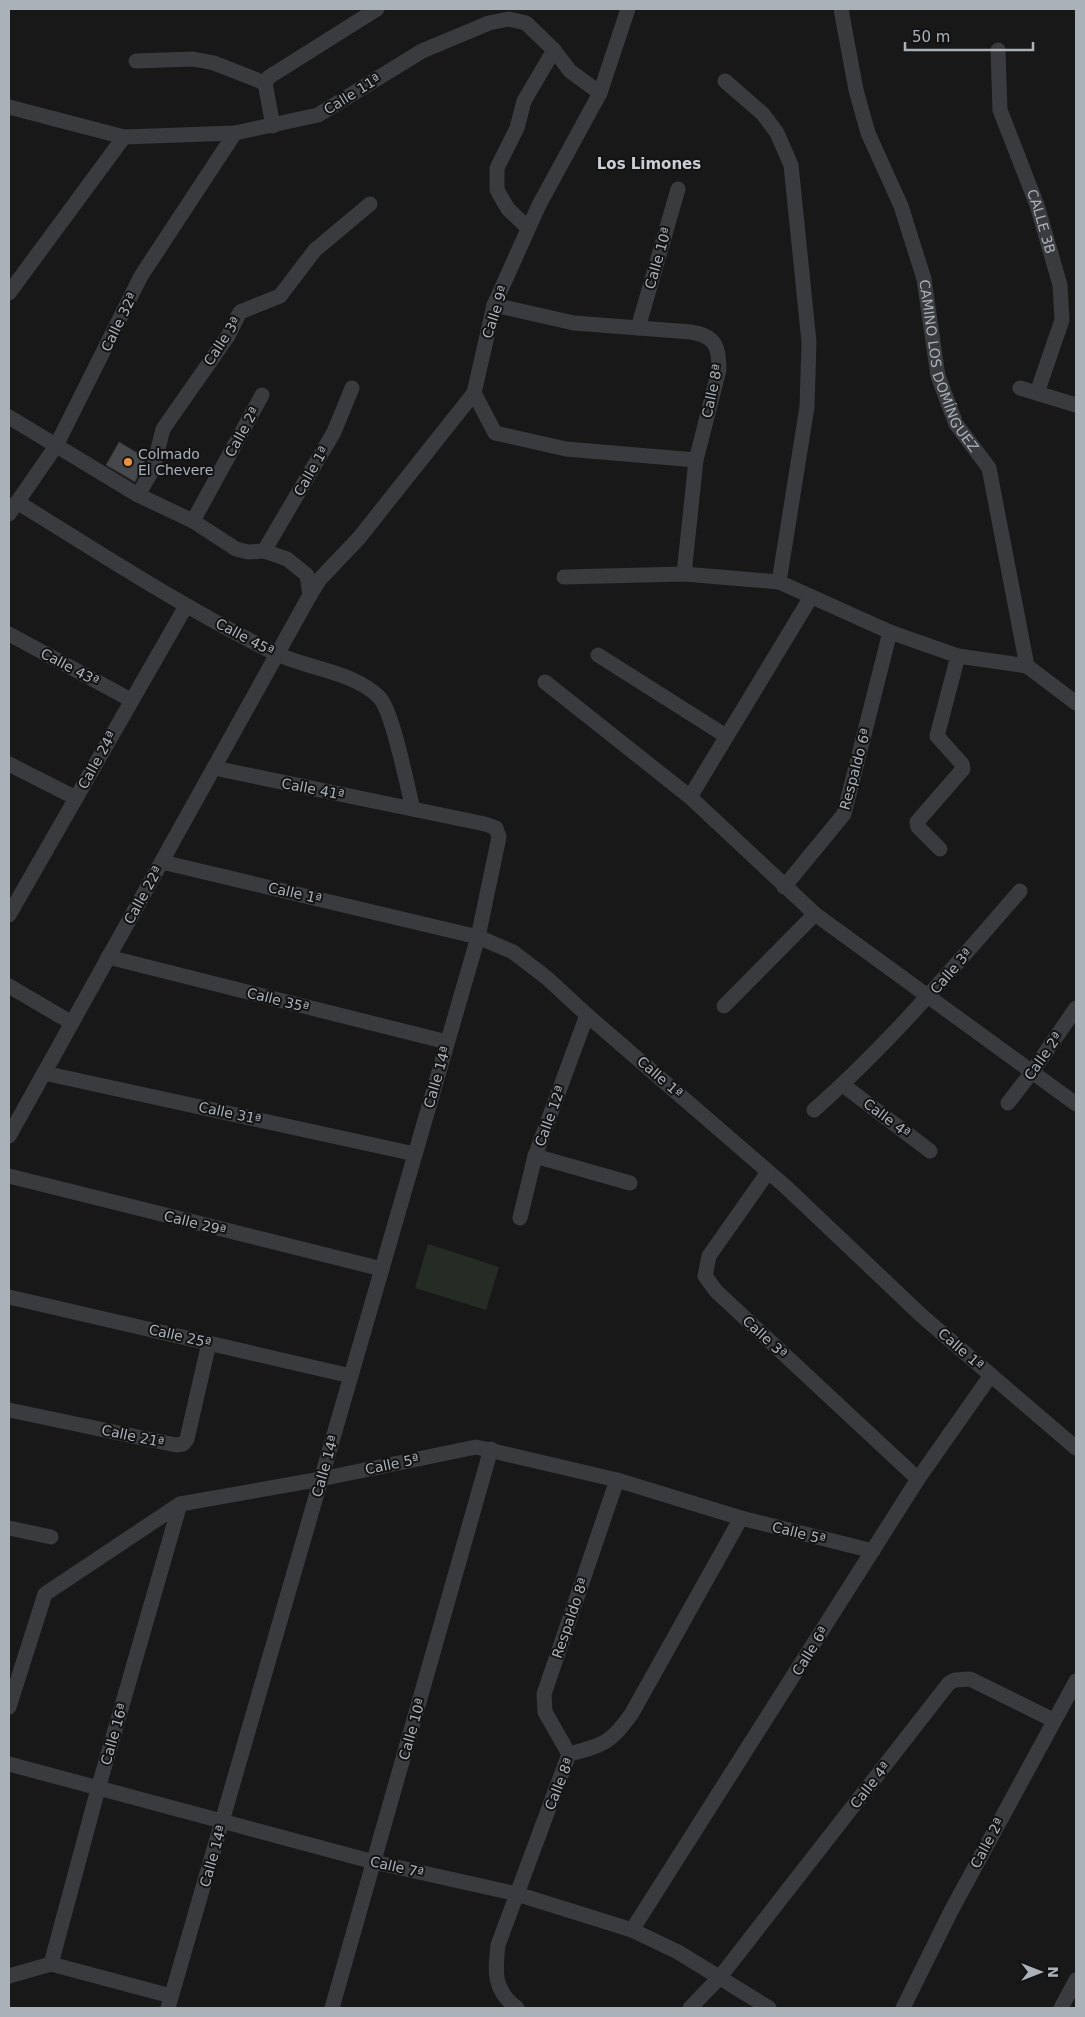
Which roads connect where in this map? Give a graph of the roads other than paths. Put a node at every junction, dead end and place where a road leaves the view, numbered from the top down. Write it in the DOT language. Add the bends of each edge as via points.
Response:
graph roads {
  1 [pos="377,9"];
  2 [pos="628,9"];
  3 [pos="841,9"];
  4 [pos="554,50"];
  5 [pos="998,50"];
  6 [pos="136,61"];
  7 [pos="725,81"];
  8 [pos="265,83"];
  9 [pos="600,93"];
  10 [pos="9,107"];
  11 [pos="274,126"];
  12 [pos="235,133"];
  13 [pos="124,137"];
  14 [pos="678,189"];
  15 [pos="370,204"];
  16 [pos="528,228"];
  17 [pos="9,293"];
  18 [pos="494,306"];
  19 [pos="638,328"];
  20 [pos="352,388"];
  21 [pos="1020,388"];
  22 [pos="474,393"];
  23 [pos="1038,393"];
  24 [pos="262,395"];
  25 [pos="1076,405"];
  26 [pos="9,417"];
  27 [pos="56,446"];
  28 [pos="696,460"];
  29 [pos="138,495"];
  30 [pos="13,508"];
  31 [pos="192,521"];
  32 [pos="264,551"];
  33 [pos="684,574"];
  34 [pos="564,577"];
  35 [pos="779,582"];
  36 [pos="310,595"];
  37 [pos="811,596"];
  38 [pos="186,606"];
  39 [pos="890,632"];
  40 [pos="9,634"];
  41 [pos="277,654"];
  42 [pos="598,655"];
  43 [pos="958,656"];
  44 [pos="1026,666"];
  45 [pos="545,682"];
  46 [pos="131,700"];
  47 [pos="1076,703"];
  48 [pos="726,736"];
  49 [pos="9,764"];
  50 [pos="214,768"];
  51 [pos="690,797"];
  52 [pos="76,798"];
  53 [pos="413,809"];
  54 [pos="940,849"];
  55 [pos="162,862"];
  56 [pos="784,887"];
  57 [pos="1020,891"];
  58 [pos="815,914"];
  59 [pos="9,915"];
  60 [pos="478,937"];
  61 [pos="108,957"];
  62 [pos="9,986"];
  63 [pos="928,996"];
  64 [pos="724,1006"];
  65 [pos="1076,1008"];
  66 [pos="587,1015"];
  67 [pos="72,1023"];
  68 [pos="447,1042"];
  69 [pos="1032,1072"];
  70 [pos="44,1073"];
  71 [pos="843,1084"];
  72 [pos="1008,1103"];
  73 [pos="1076,1104"];
  74 [pos="814,1110"];
  75 [pos="9,1136"];
  76 [pos="930,1151"];
  77 [pos="415,1154"];
  78 [pos="536,1156"];
  79 [pos="768,1172"];
  80 [pos="9,1176"];
  81 [pos="630,1183"];
  82 [pos="520,1218"];
  83 [pos="382,1269"];
  84 [pos="9,1297"];
  85 [pos="209,1343"];
  86 [pos="991,1375"];
  87 [pos="351,1376"];
  88 [pos="9,1410"];
  89 [pos="1076,1448"];
  90 [pos="491,1449"];
  91 [pos="321,1479"];
  92 [pos="918,1479"];
  93 [pos="617,1480"];
  94 [pos="180,1504"];
  95 [pos="741,1518"];
  96 [pos="9,1528"];
  97 [pos="51,1537"];
  98 [pos="873,1551"];
  99 [pos="1076,1681"];
  100 [pos="9,1707"];
  101 [pos="1053,1720"];
  102 [pos="569,1754"];
  103 [pos="9,1764"];
  104 [pos="98,1789"];
  105 [pos="222,1823"];
  106 [pos="374,1862"];
  107 [pos="518,1894"];
  108 [pos="632,1930"];
  109 [pos="51,1964"];
  110 [pos="9,1976"];
  111 [pos="720,1977"];
  112 [pos="1076,1980"];
  113 [pos="170,2002"];
  114 [pos="332,2008"];
  115 [pos="517,2008"];
  116 [pos="690,2008"];
  117 [pos="769,2008"];
  118 [pos="903,2008"];
  119 [pos="1061,2008"];
  1 -- 8 [label="street" via="269,77"];
  2 -- 9 [label="street, Calle 9ª"];
  3 -- 44 [label="street, CAMINO LOS DOMÍNGUEZ" via="856,90 868,133 901,206 924,279 938,376 956,424 989,468"];
  4 -- 9 [label="street, Calle 11ª" via="570,71"];
  4 -- 11 [label="street, Calle 11ª" via="526,23 509,19 489,23 422,51 318,116"];
  4 -- 16 [label="street" via="524,101 518,128 497,168 497,190 508,209"];
  5 -- 23 [label="street, CALLE 3B" via="1000,110 1038,205 1060,285 1062,320"];
  6 -- 8 [label="street" via="193,58"];
  7 -- 35 [label="street" via="763,114 777,132 791,165 809,342 807,407"];
  8 -- 11 [label="street"];
  9 -- 16 [label="street, Calle 9ª"];
  10 -- 13 [label="street, Calle 11ª"];
  11 -- 12 [label="street, Calle 11ª"];
  12 -- 13 [label="street, Calle 11ª"];
  12 -- 27 [label="street, Calle 32ª" via="141,276"];
  13 -- 17 [label="street"];
  14 -- 19 [label="street, Calle 10ª"];
  15 -- 29 [label="street, Calle 3ª" via="315,250 280,296 240,312 228,336 163,429 153,469"];
  16 -- 18 [label="street, Calle 9ª"];
  18 -- 19 [label="street, Calle 8ª" via="574,323"];
  18 -- 22 [label="street, Calle 9ª"];
  19 -- 28 [label="street, Calle 8ª" via="704,334 714,343 719,355 719,370"];
  20 -- 32 [label="street, Calle 1ª" via="334,432"];
  21 -- 23 [label="street"];
  22 -- 28 [label="street" via="495,433 566,449"];
  22 -- 36 [label="street, Calle 22ª" via="360,538 320,579"];
  23 -- 25 [label="street"];
  24 -- 31 [label="street, Calle 2ª"];
  26 -- 27 [label="street"];
  27 -- 29 [label="street"];
  27 -- 30 [label="street, Calle 32ª"];
  28 -- 33 [label="street, Calle 8ª"];
  29 -- 31 [label="street"];
  30 -- 38 [label="street, Calle 45ª"];
  31 -- 32 [label="street" via="236,549"];
  32 -- 36 [label="street" via="287,559 307,575"];
  33 -- 34 [label="street"];
  33 -- 35 [label="street"];
  35 -- 37 [label="street"];
  36 -- 41 [label="street, Calle 22ª"];
  37 -- 39 [label="street"];
  37 -- 48 [label="street"];
  38 -- 41 [label="street, Calle 45ª"];
  38 -- 46 [label="street, Calle 24ª"];
  39 -- 43 [label="street"];
  39 -- 56 [label="street, Respaldo 6ª" via="844,814"];
  40 -- 46 [label="street, Calle 43ª"];
  41 -- 50 [label="street, Calle 22ª"];
  41 -- 53 [label="street, Calle 45ª" via="364,685 381,698 390,720"];
  42 -- 48 [label="street"];
  43 -- 44 [label="street"];
  43 -- 54 [label="street" via="937,736 963,769 917,822"];
  44 -- 47 [label="street"];
  45 -- 51 [label="street"];
  46 -- 52 [label="street, Calle 24ª"];
  48 -- 51 [label="street"];
  49 -- 52 [label="street"];
  50 -- 53 [label="street, Calle 41ª"];
  50 -- 55 [label="street, Calle 22ª"];
  51 -- 56 [label="street"];
  52 -- 59 [label="street, Calle 24ª"];
  53 -- 60 [label="street, Calle 41ª" via="496,828 499,837"];
  55 -- 60 [label="street, Calle 1ª"];
  55 -- 61 [label="street, Calle 22ª"];
  56 -- 58 [label="street"];
  57 -- 63 [label="street, Calle 3ª"];
  58 -- 63 [label="street"];
  58 -- 64 [label="street"];
  60 -- 66 [label="street, Calle 1ª" via="513,952"];
  60 -- 68 [label="street, Calle 14ª"];
  61 -- 67 [label="street, Calle 22ª"];
  61 -- 68 [label="street, Calle 35ª"];
  62 -- 67 [label="street"];
  63 -- 69 [label="street"];
  63 -- 71 [label="street, Calle 3ª"];
  65 -- 69 [label="street, Calle 2ª"];
  66 -- 78 [label="street, Calle 12ª"];
  66 -- 79 [label="street, Calle 1ª"];
  67 -- 70 [label="street, Calle 22ª"];
  68 -- 77 [label="street, Calle 14ª"];
  69 -- 72 [label="street, Calle 2ª"];
  69 -- 73 [label="street"];
  70 -- 75 [label="street, Calle 22ª"];
  70 -- 77 [label="street, Calle 31ª"];
  71 -- 74 [label="street, Calle 3ª"];
  71 -- 76 [label="street, Calle 4ª"];
  77 -- 83 [label="street, Calle 14ª"];
  78 -- 81 [label="street"];
  78 -- 82 [label="street, Calle 12ª"];
  79 -- 86 [label="street, Calle 1ª" via="922,1316"];
  79 -- 92 [label="street, Calle 3ª" via="709,1256 705,1276 716,1291"];
  80 -- 83 [label="street, Calle 29ª"];
  83 -- 87 [label="street, Calle 14ª"];
  84 -- 85 [label="street, Calle 25ª"];
  85 -- 87 [label="street, Calle 25ª"];
  85 -- 88 [label="street, Calle 21ª" via="188,1439 183,1444"];
  86 -- 89 [label="street, Calle 1ª"];
  86 -- 92 [label="street, Calle 6ª"];
  87 -- 91 [label="street, Calle 14ª"];
  90 -- 91 [label="street, Calle 5ª" via="476,1447"];
  90 -- 93 [label="street, Calle 5ª"];
  90 -- 106 [label="street, Calle 10ª"];
  91 -- 94 [label="street, Calle 5ª"];
  91 -- 105 [label="street, Calle 14ª"];
  92 -- 98 [label="street, Calle 6ª"];
  93 -- 95 [label="street, Calle 5ª"];
  93 -- 102 [label="street, Respaldo 8ª" via="544,1694 545,1712"];
  94 -- 100 [label="street, Calle 5ª" via="45,1594"];
  94 -- 104 [label="street, Calle 16ª"];
  95 -- 98 [label="street, Calle 5ª"];
  95 -- 102 [label="street, Calle 8ª" via="617,1735 597,1746"];
  96 -- 97 [label="street"];
  98 -- 108 [label="street, Calle 6ª"];
  99 -- 101 [label="street, Calle 2ª"];
  101 -- 111 [label="street, Calle 4ª" via="970,1679 949,1683"];
  101 -- 118 [label="street, Calle 2ª"];
  102 -- 107 [label="street, Calle 8ª"];
  103 -- 104 [label="street, Calle 7ª"];
  104 -- 105 [label="street, Calle 7ª"];
  104 -- 109 [label="street, Calle 16ª"];
  105 -- 106 [label="street, Calle 7ª"];
  105 -- 113 [label="street, Calle 14ª"];
  106 -- 107 [label="street, Calle 7ª"];
  106 -- 114 [label="street, Calle 10ª"];
  107 -- 108 [label="street, Calle 7ª"];
  107 -- 115 [label="street, Calle 8ª" via="498,1944 496,1965 498,1987 507,2001"];
  108 -- 111 [label="street, Calle 7ª"];
  109 -- 110 [label="street"];
  109 -- 113 [label="street"];
  111 -- 116 [label="street, Calle 4ª"];
  111 -- 117 [label="street, Calle 7ª"];
  112 -- 119 [label="street"];
}
